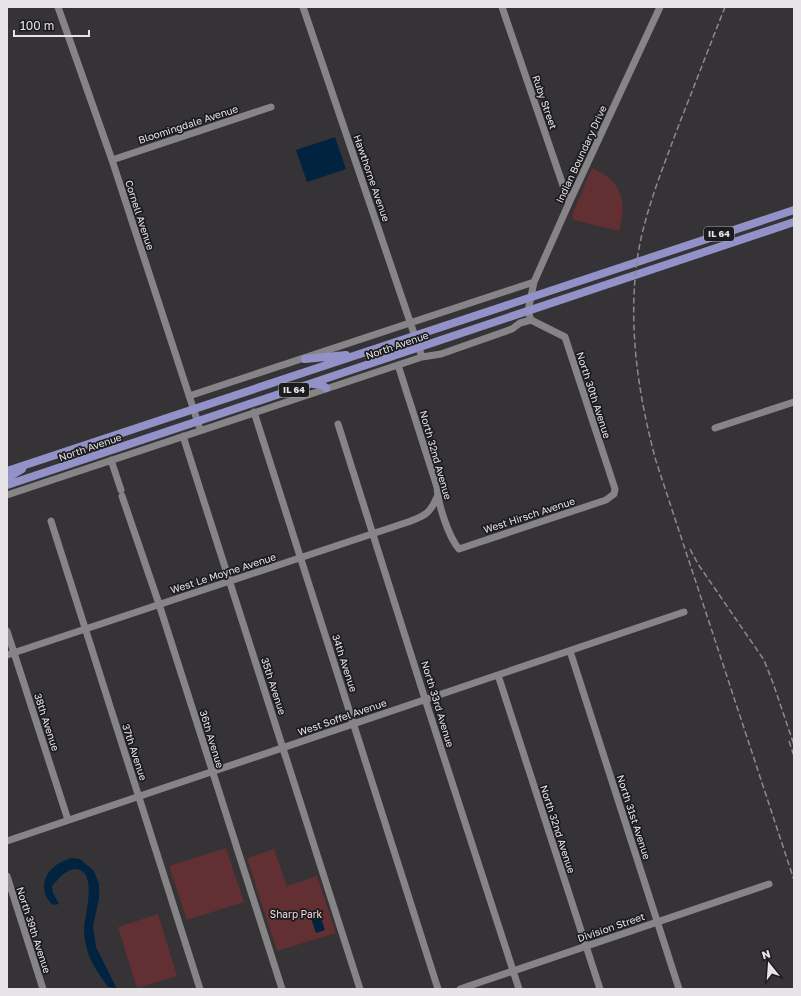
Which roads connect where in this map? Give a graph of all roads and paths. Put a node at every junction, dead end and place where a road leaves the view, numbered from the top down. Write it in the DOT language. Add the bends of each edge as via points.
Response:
graph roads {
  1 [pos="58,7"];
  2 [pos="303,7"];
  3 [pos="502,7"];
  4 [pos="660,7"];
  5 [pos="271,107"];
  6 [pos="112,160"];
  7 [pos="569,203"];
  8 [pos="794,210"];
  9 [pos="770,218"];
  10 [pos="794,222"];
  11 [pos="774,229"];
  12 [pos="534,282"];
  13 [pos="531,298"];
  14 [pos="528,311"];
  15 [pos="531,320"];
  16 [pos="411,323"];
  17 [pos="415,336"];
  18 [pos="419,348"];
  19 [pos="365,352"];
  20 [pos="422,357"];
  21 [pos="305,358"];
  22 [pos="398,364"];
  23 [pos="366,366"];
  24 [pos="362,376"];
  25 [pos="310,384"];
  26 [pos="327,391"];
  27 [pos="189,396"];
  28 [pos="794,402"];
  29 [pos="194,409"];
  30 [pos="254,412"];
  31 [pos="198,421"];
  32 [pos="338,424"];
  33 [pos="715,428"];
  34 [pos="201,430"];
  35 [pos="183,436"];
  36 [pos="111,460"];
  37 [pos="28,464"];
  38 [pos="7,471"];
  39 [pos="7,478"];
  40 [pos="7,485"];
  41 [pos="7,494"];
  42 [pos="437,498"];
  43 [pos="606,500"];
  44 [pos="51,521"];
  45 [pos="373,533"];
  46 [pos="459,549"];
  47 [pos="301,557"];
  48 [pos="230,581"];
  49 [pos="159,604"];
  50 [pos="684,612"];
  51 [pos="85,629"];
  52 [pos="7,631"];
  53 [pos="570,651"];
  54 [pos="11,654"];
  55 [pos="498,675"];
  56 [pos="425,699"];
  57 [pos="354,724"];
  58 [pos="283,748"];
  59 [pos="212,772"];
  60 [pos="139,796"];
  61 [pos="68,820"];
  62 [pos="7,841"];
  63 [pos="7,876"];
  64 [pos="769,884"];
  65 [pos="657,922"];
  66 [pos="586,946"];
  67 [pos="513,971"];
  68 [pos="43,989"];
  69 [pos="200,989"];
  70 [pos="282,989"];
  71 [pos="360,989"];
  72 [pos="438,989"];
  73 [pos="460,989"];
  74 [pos="519,989"];
  75 [pos="600,989"];
  76 [pos="679,989"];
  1 -- 6 [label="street, Cornell Avenue"];
  2 -- 16 [label="street, Hawthorne Avenue"];
  3 -- 7 [label="street, Ruby Street"];
  4 -- 7 [label="street, Indian Boundary Drive"];
  5 -- 6 [label="street, Bloomingdale Avenue"];
  6 -- 27 [label="street, Cornell Avenue"];
  7 -- 12 [label="street, Indian Boundary Drive"];
  8 -- 9 [label="main road, North Avenue / IL 64"];
  9 -- 11 [label="main road"];
  9 -- 13 [label="main road, North Avenue / IL 64"];
  10 -- 11 [label="main road, North Avenue / IL 64"];
  11 -- 14 [label="main road, North Avenue / IL 64"];
  12 -- 13 [label="street, Indian Boundary Drive"];
  12 -- 16 [label="street, North Avenue"];
  13 -- 14 [label="street, Indian Boundary Drive"];
  13 -- 17 [label="main road, North Avenue / IL 64"];
  14 -- 15 [label="street"];
  14 -- 18 [label="main road, North Avenue / IL 64"];
  15 -- 20 [label="street, North Avenue" via="441,354"];
  15 -- 43 [label="street, North 30th Avenue" via="565,337 615,489 614,494"];
  16 -- 17 [label="street, Hawthorne Avenue"];
  16 -- 21 [label="street, North Avenue"];
  17 -- 18 [label="street, Hawthorne Avenue"];
  17 -- 19 [label="main road, North Avenue / IL 64"];
  18 -- 20 [label="street, Hawthorne Avenue"];
  18 -- 23 [label="main road, North Avenue / IL 64"];
  19 -- 21 [label="main road"];
  19 -- 29 [label="main road, North Avenue / IL 64"];
  20 -- 22 [label="street, North Avenue"];
  21 -- 27 [label="street, North Avenue"];
  22 -- 24 [label="street, North Avenue"];
  22 -- 42 [label="street, North 32nd Avenue" via="437,487"];
  23 -- 24 [label="main road"];
  23 -- 25 [label="main road, North Avenue / IL 64"];
  24 -- 26 [label="street, North Avenue"];
  25 -- 26 [label="main road" via="322,384"];
  25 -- 31 [label="main road, North Avenue / IL 64"];
  26 -- 30 [label="street, North Avenue"];
  27 -- 29 [label="street, Cornell Avenue"];
  28 -- 33 [label="street"];
  29 -- 31 [label="street, Cornell Avenue"];
  29 -- 37 [label="main road, North Avenue / IL 64"];
  30 -- 34 [label="street, North Avenue"];
  30 -- 47 [label="street, 34th Avenue"];
  31 -- 34 [label="street, Cornell Avenue"];
  31 -- 40 [label="main road, North Avenue / IL 64"];
  32 -- 45 [label="street, North 33rd Avenue"];
  34 -- 35 [label="street, North Avenue"];
  35 -- 36 [label="street, North Avenue"];
  35 -- 48 [label="street, 35th Avenue"];
  36 -- 41 [label="street, North Avenue"];
  36 -- 49 [label="street, 36th Avenue"];
  37 -- 38 [label="main road, North Avenue / IL 64"];
  37 -- 39 [label="main road"];
  42 -- 45 [label="street, West Le Moyne Avenue" via="433,507 424,516"];
  42 -- 46 [label="street, North 32nd Avenue" via="452,541"];
  43 -- 46 [label="street, West Hirsch Avenue"];
  44 -- 51 [label="street, 37th Avenue"];
  45 -- 47 [label="street, West Le Moyne Avenue"];
  45 -- 56 [label="street, North 33rd Avenue"];
  47 -- 48 [label="street, West Le Moyne Avenue"];
  47 -- 57 [label="street, 34th Avenue"];
  48 -- 49 [label="street, West Le Moyne Avenue"];
  48 -- 58 [label="street, 35th Avenue"];
  49 -- 51 [label="street, West Le Moyne Avenue"];
  49 -- 59 [label="street, 36th Avenue"];
  50 -- 53 [label="street, West Soffel Avenue"];
  51 -- 54 [label="street, West Le Moyne Avenue"];
  51 -- 60 [label="street, 37th Avenue"];
  52 -- 54 [label="street, 38th Avenue"];
  53 -- 55 [label="street, West Soffel Avenue"];
  53 -- 65 [label="street, North 31st Avenue"];
  54 -- 61 [label="street, 38th Avenue"];
  55 -- 56 [label="street, West Soffel Avenue"];
  55 -- 66 [label="street, North 32nd Avenue"];
  56 -- 57 [label="street, West Soffel Avenue"];
  56 -- 67 [label="street, North 33rd Avenue"];
  57 -- 58 [label="street, West Soffel Avenue"];
  57 -- 72 [label="street, 34th Avenue"];
  58 -- 59 [label="street, West Soffel Avenue"];
  58 -- 71 [label="street, 35th Avenue"];
  59 -- 60 [label="street, West Soffel Avenue"];
  59 -- 70 [label="street, 36th Avenue"];
  60 -- 61 [label="street, West Soffel Avenue"];
  60 -- 69 [label="street, 37th Avenue"];
  61 -- 62 [label="street, West Soffel Avenue"];
  63 -- 68 [label="street, North 39th Avenue"];
  64 -- 65 [label="street, Division Street"];
  65 -- 66 [label="street, Division Street"];
  65 -- 76 [label="street, North 31st Avenue"];
  66 -- 67 [label="street, Division Street"];
  66 -- 75 [label="street, North 32nd Avenue"];
  67 -- 73 [label="street, Division Street"];
  67 -- 74 [label="street, North 33rd Avenue"];
}
